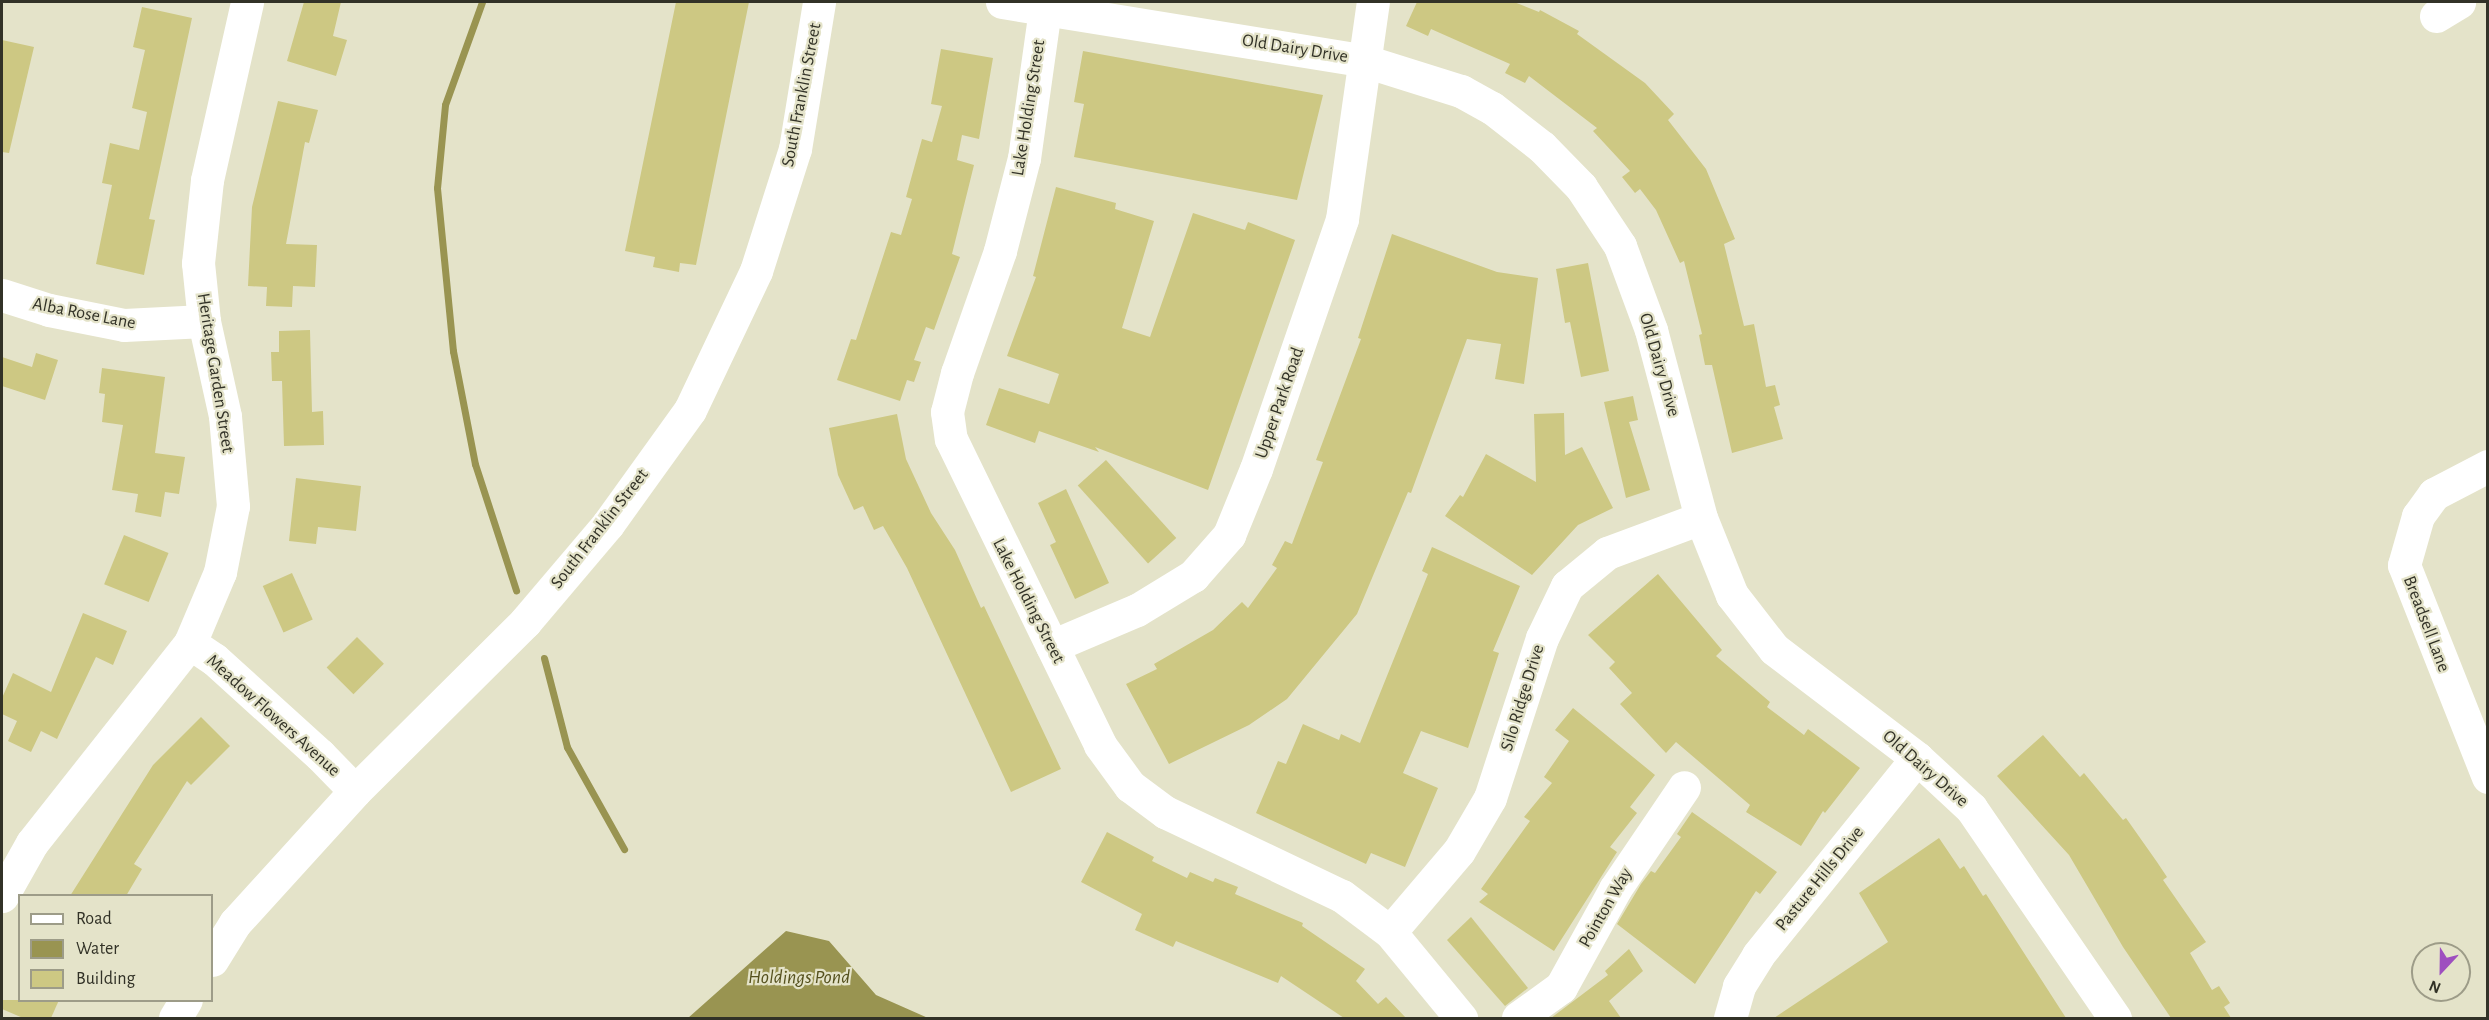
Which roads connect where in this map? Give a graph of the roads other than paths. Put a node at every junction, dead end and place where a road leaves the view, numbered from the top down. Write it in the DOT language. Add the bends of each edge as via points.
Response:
graph roads {
  1 [pos="247,2"];
  2 [pos="819,2"];
  3 [pos="1002,2"];
  4 [pos="1372,2"];
  5 [pos="1045,5"];
  6 [pos="1365,61"];
  7 [pos="2,295"];
  8 [pos="204,321"];
  9 [pos="2487,466"];
  10 [pos="1701,518"];
  11 [pos="190,643"];
  12 [pos="1052,646"];
  13 [pos="1917,758"];
  14 [pos="2486,769"];
  15 [pos="1684,787"];
  16 [pos="355,791"];
  17 [pos="2,896"];
  18 [pos="1390,932"];
  19 [pos="213,958"];
  20 [pos="185,1002"];
  21 [pos="1734,1015"];
  22 [pos="175,1018"];
  23 [pos="1461,1018"];
  24 [pos="1518,1018"];
  25 [pos="2115,1018"];
  1 -- 8 [label="street, Heritage Garden Street" via="207,180 198,263"];
  2 -- 16 [label="street, South Franklin Street" via="795,149 767,238 718,358 690,410 608,524 525,622"];
  3 -- 5 [label="street, Old Dairy Drive"];
  4 -- 6 [label="street, Upper Park Road"];
  5 -- 6 [label="street, Old Dairy Drive"];
  5 -- 12 [label="street, Lake Holding Street" via="1024,158 1000,251 947,412 951,439 964,472"];
  6 -- 10 [label="street, Old Dairy Drive" via="1461,91 1492,108 1542,147 1581,187 1620,246 1651,330"];
  6 -- 12 [label="street, Upper Park Road" via="1338,235 1229,535 1192,576 1137,610"];
  7 -- 8 [label="street, Alba Rose Lane" via="49,310 124,325"];
  8 -- 11 [label="street, Heritage Garden Street" via="225,416 233,506 220,572"];
  9 -- 14 [label="street, Breadsell Lane" via="2434,494 2418,516 2404,565"];
  10 -- 13 [label="street, Old Dairy Drive" via="1732,595 1774,649"];
  10 -- 18 [label="street, Silo Ridge Drive" via="1607,553 1567,586 1542,638 1490,798 1459,851"];
  11 -- 16 [label="street, Meadow Flowers Avenue" via="232,675"];
  11 -- 17 [label="street, Heritage Garden Street" via="33,843"];
  12 -- 18 [label="street, Lake Holding Street" via="1100,745 1130,786 1165,812 1342,896"];
  13 -- 21 [label="street, Pasture Hills Drive" via="1758,955 1739,986"];
  13 -- 25 [label="street, Old Dairy Drive" via="1971,808"];
  15 -- 24 [label="street, Pointon Way" via="1615,889 1561,987"];
  16 -- 19 [label="street, South Franklin Street" via="235,923"];
  18 -- 23 [label="street, Lake Holding Street"];
  20 -- 22 [label="street"];
}
